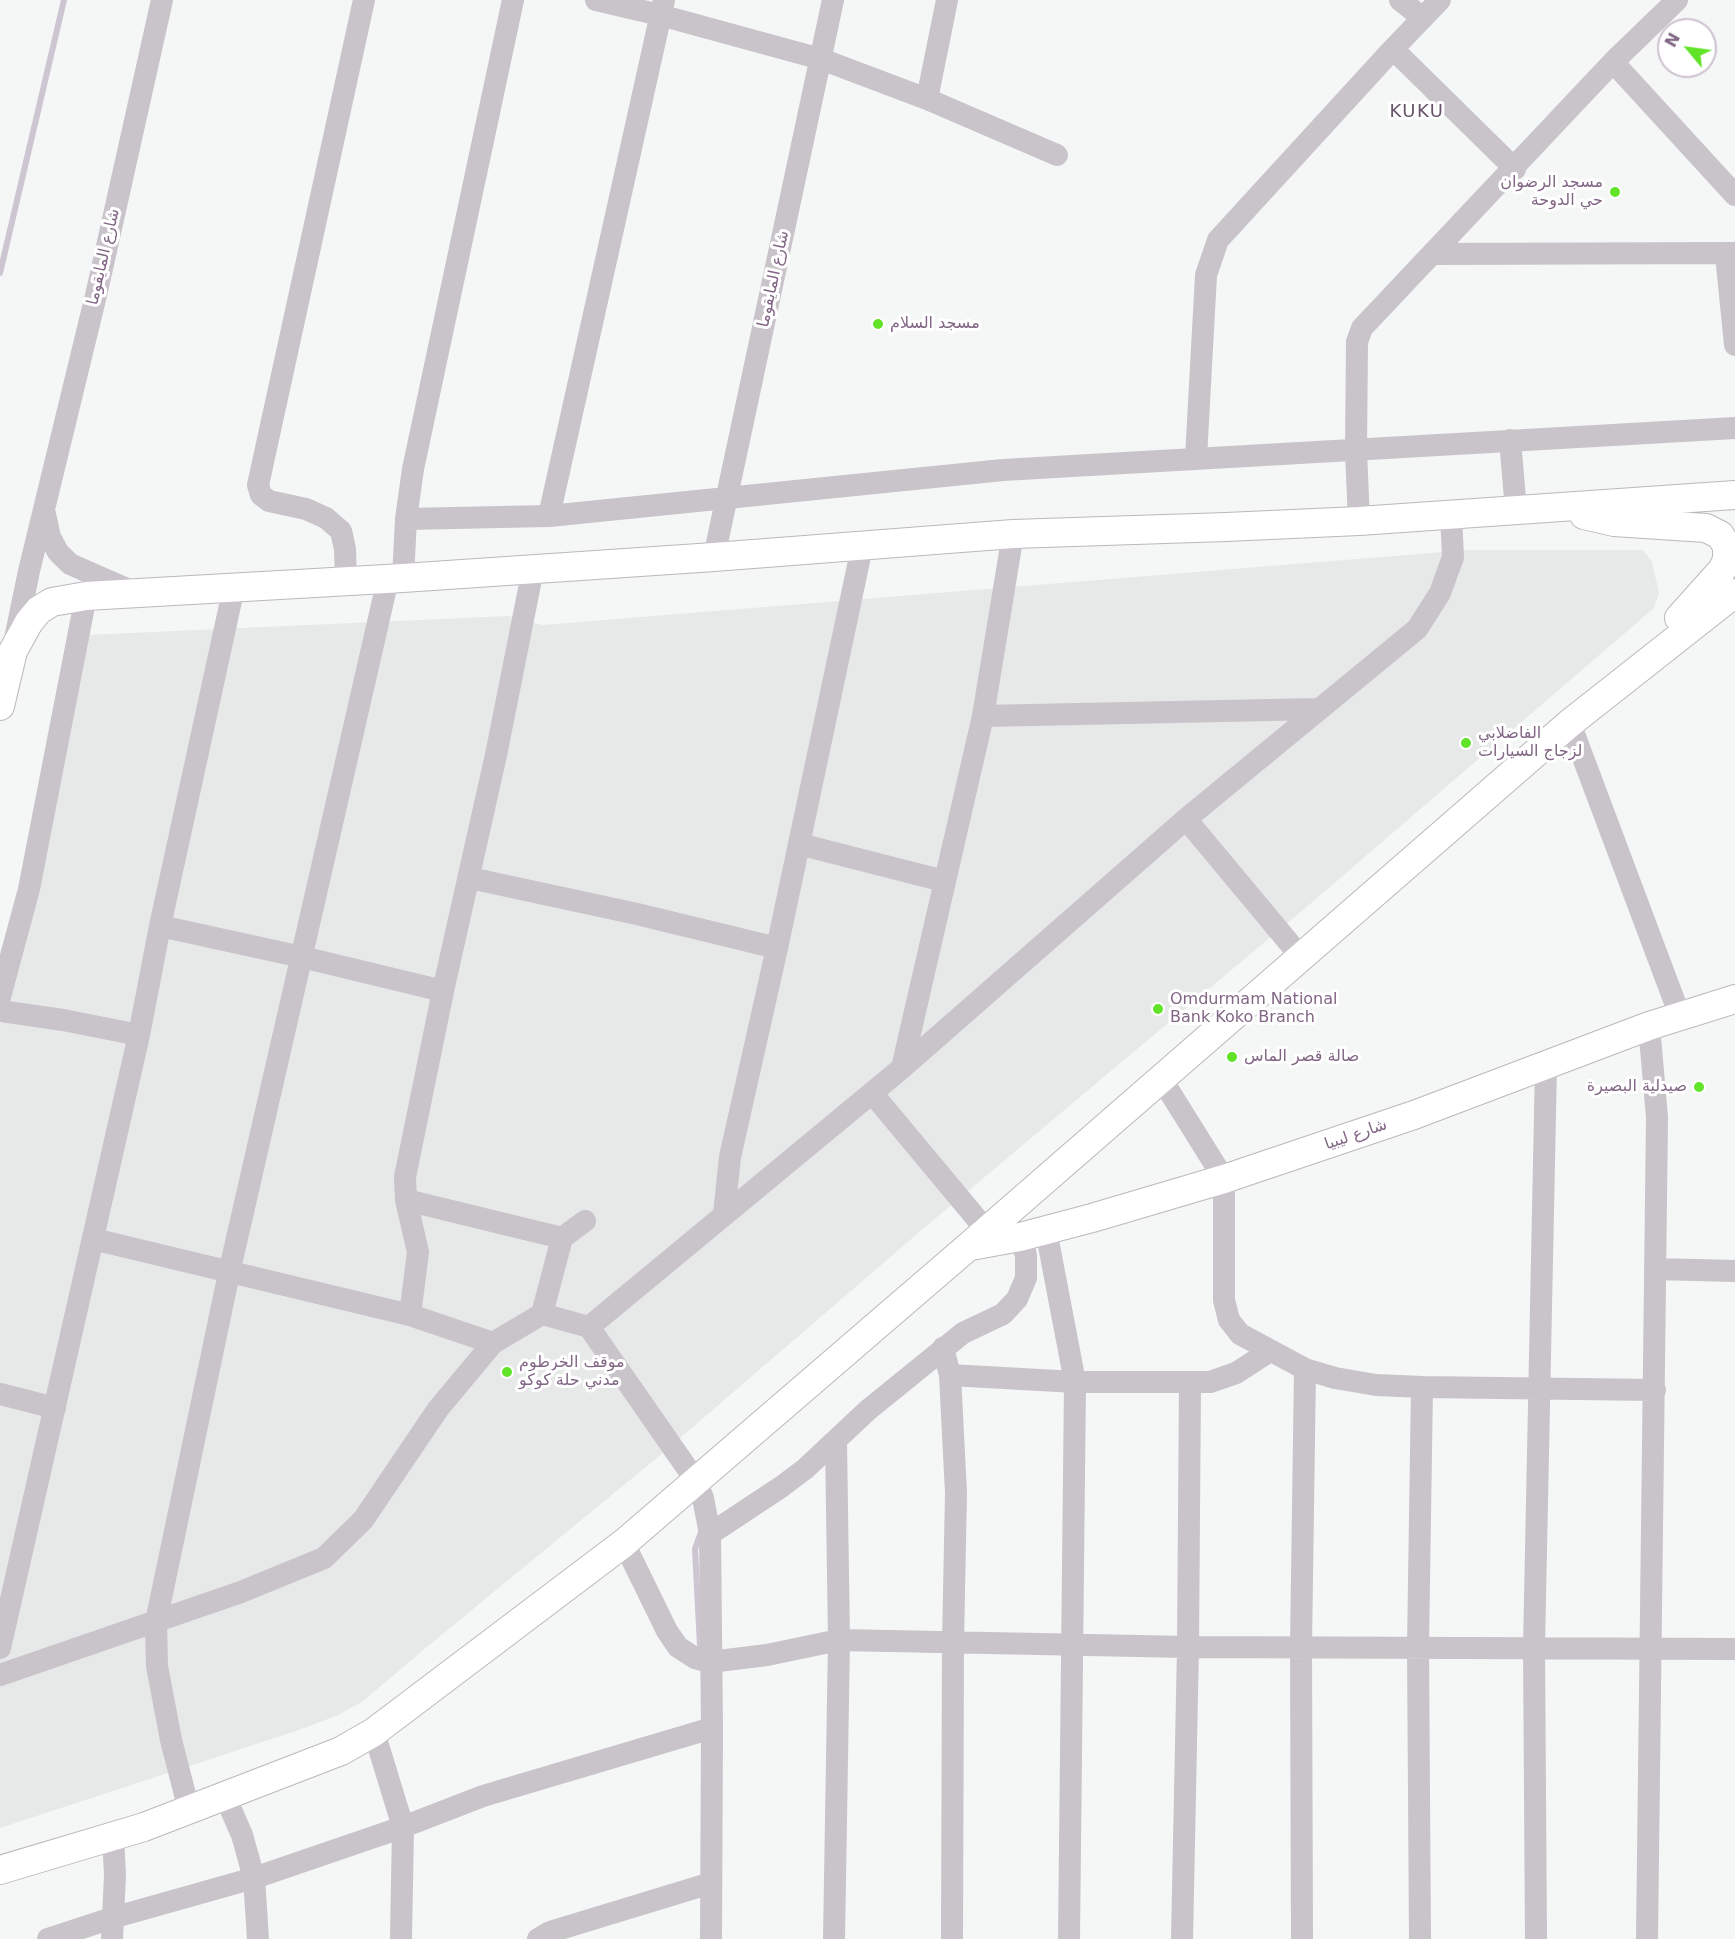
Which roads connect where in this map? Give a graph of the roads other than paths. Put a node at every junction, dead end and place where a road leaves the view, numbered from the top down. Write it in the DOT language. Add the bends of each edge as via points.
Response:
graph roads {
  1 [pos="162,0"];
  2 [pos="364,0"];
  3 [pos="513,0"];
  4 [pos="596,0"];
  5 [pos="833,0"];
  6 [pos="947,0"];
  7 [pos="1400,0"];
  8 [pos="1440,0"];
  9 [pos="1677,0"];
  10 [pos="662,7"];
  11 [pos="1423,18"];
  12 [pos="1393,49"];
  13 [pos="821,59"];
  14 [pos="1613,62"];
  15 [pos="927,99"];
  16 [pos="1057,155"];
  17 [pos="1515,169"];
  18 [pos="1735,195"];
  19 [pos="1432,254"];
  20 [pos="1730,254"];
  21 [pos="1735,345"];
  22 [pos="1735,428"];
  23 [pos="1510,440"];
  24 [pos="1356,451"];
  25 [pos="1196,458"];
  26 [pos="1735,495"];
  27 [pos="726,499"];
  28 [pos="1546,507"];
  29 [pos="1516,510"];
  30 [pos="44,513"];
  31 [pos="1451,515"];
  32 [pos="549,516"];
  33 [pos="406,519"];
  34 [pos="1359,521"];
  35 [pos="1013,534"];
  36 [pos="862,547"];
  37 [pos="714,557"];
  38 [pos="533,569"];
  39 [pos="396,578"];
  40 [pos="346,580"];
  41 [pos="234,587"];
  42 [pos="134,592"];
  43 [pos="1735,592"];
  44 [pos="86,596"];
  45 [pos="9,618"];
  46 [pos="13,651"];
  47 [pos="1630,676"];
  48 [pos="0,706"];
  49 [pos="1319,709"];
  50 [pos="983,716"];
  51 [pos="1569,723"];
  52 [pos="1186,819"];
  53 [pos="799,844"];
  54 [pos="470,878"];
  55 [pos="944,881"];
  56 [pos="160,927"];
  57 [pos="777,948"];
  58 [pos="302,957"];
  59 [pos="1301,957"];
  60 [pos="443,991"];
  61 [pos="0,997"];
  62 [pos="1735,999"];
  63 [pos="0,1011"];
  64 [pos="1680,1016"];
  65 [pos="1649,1026"];
  66 [pos="139,1035"];
  67 [pos="1546,1065"];
  68 [pos="902,1068"];
  69 [pos="1161,1078"];
  70 [pos="872,1093"];
  71 [pos="1224,1179"];
  72 [pos="406,1200"];
  73 [pos="724,1214"];
  74 [pos="585,1221"];
  75 [pos="1033,1233"];
  76 [pos="562,1238"];
  77 [pos="93,1239"];
  78 [pos="978,1239"];
  79 [pos="1656,1269"];
  80 [pos="1735,1270"];
  81 [pos="229,1272"];
  82 [pos="542,1314"];
  83 [pos="410,1315"];
  84 [pos="589,1327"];
  85 [pos="493,1343"];
  86 [pos="943,1348"];
  87 [pos="1270,1351"];
  88 [pos="1305,1369"];
  89 [pos="950,1375"];
  90 [pos="1075,1382"];
  91 [pos="1190,1383"];
  92 [pos="1422,1387"];
  93 [pos="1539,1388"];
  94 [pos="1655,1390"];
  95 [pos="0,1394"];
  96 [pos="56,1408"];
  97 [pos="836,1442"];
  98 [pos="696,1481"];
  99 [pos="710,1534"];
  100 [pos="624,1543"];
  101 [pos="156,1622"];
  102 [pos="839,1640"];
  103 [pos="953,1642"];
  104 [pos="1071,1645"];
  105 [pos="1188,1647"];
  106 [pos="1301,1647"];
  107 [pos="1418,1647"];
  108 [pos="1534,1647"];
  109 [pos="1650,1647"];
  110 [pos="0,1648"];
  111 [pos="1735,1649"];
  112 [pos="710,1662"];
  113 [pos="0,1676"];
  114 [pos="712,1728"];
  115 [pos="374,1732"];
  116 [pos="225,1796"];
  117 [pos="189,1809"];
  118 [pos="403,1827"];
  119 [pos="113,1837"];
  120 [pos="0,1870"];
  121 [pos="254,1878"];
  122 [pos="711,1883"];
  123 [pos="112,1928"];
  124 [pos="546,1937"];
  125 [pos="48,1939"];
  126 [pos="258,1939"];
  127 [pos="401,1939"];
  128 [pos="711,1939"];
  129 [pos="834,1939"];
  130 [pos="952,1939"];
  131 [pos="1069,1939"];
  132 [pos="1182,1939"];
  133 [pos="1302,1939"];
  134 [pos="1420,1939"];
  135 [pos="1536,1939"];
  136 [pos="1647,1939"];
  1 -- 30 [label="street, شارع المايقوما"];
  2 -- 40 [label="street" via="258,485 261,495 269,501 306,509 326,518 341,531"];
  3 -- 33 [label="street" via="413,469"];
  4 -- 10 [label="street"];
  5 -- 13 [label="street, شارع المايقوما"];
  6 -- 15 [label="street"];
  7 -- 11 [label="street"];
  8 -- 11 [label="street"];
  9 -- 14 [label="street"];
  10 -- 13 [label="street"];
  10 -- 32 [label="street"];
  11 -- 12 [label="street"];
  12 -- 17 [label="street"];
  12 -- 25 [label="street" via="1218,240 1206,275"];
  13 -- 15 [label="street"];
  13 -- 27 [label="street, شارع المايقوما"];
  14 -- 17 [label="street"];
  14 -- 18 [label="street"];
  15 -- 16 [label="street"];
  17 -- 19 [label="street"];
  19 -- 20 [label="street"];
  19 -- 24 [label="street" via="1371,317 1359,335"];
  20 -- 21 [label="street"];
  22 -- 23 [label="street"];
  23 -- 24 [label="street"];
  23 -- 29 [label="street"];
  24 -- 25 [label="street"];
  24 -- 34 [label="street"];
  25 -- 27 [label="street" via="1003,470"];
  26 -- 28 [label="main road"];
  27 -- 32 [label="street"];
  27 -- 37 [label="street, شارع المايقوما"];
  28 -- 29 [label="main road"];
  28 -- 47 [label="main road" via="1614,522 1706,528 1720,535 1728,546 1722,570"];
  29 -- 31 [label="main road"];
  30 -- 42 [label="street" via="50,537 69,564"];
  30 -- 45 [label="street, شارع المايقوما"];
  31 -- 34 [label="main road"];
  31 -- 49 [label="street" via="1452,557 1440,593 1417,629"];
  32 -- 33 [label="street"];
  33 -- 39 [label="street"];
  34 -- 35 [label="main road"];
  35 -- 36 [label="main road"];
  35 -- 50 [label="street"];
  36 -- 37 [label="main road"];
  36 -- 53 [label="street"];
  37 -- 38 [label="main road"];
  38 -- 39 [label="main road"];
  38 -- 54 [label="street"];
  39 -- 40 [label="main road"];
  39 -- 58 [label="street"];
  40 -- 41 [label="main road"];
  41 -- 42 [label="main road"];
  41 -- 56 [label="street"];
  42 -- 44 [label="main road"];
  43 -- 47 [label="main road"];
  44 -- 46 [label="main road" via="52,602 39,610"];
  44 -- 61 [label="street" via="29,889"];
  45 -- 46 [label="street, شارع المايقوما"];
  46 -- 48 [label="main road"];
  47 -- 51 [label="main road"];
  49 -- 50 [label="street"];
  49 -- 52 [label="street"];
  50 -- 55 [label="street"];
  51 -- 59 [label="main road"];
  51 -- 64 [label="street"];
  52 -- 59 [label="street"];
  52 -- 68 [label="street"];
  53 -- 55 [label="street"];
  53 -- 57 [label="street"];
  54 -- 57 [label="street"];
  54 -- 60 [label="street"];
  55 -- 68 [label="street"];
  56 -- 58 [label="street"];
  56 -- 66 [label="street"];
  57 -- 73 [label="street" via="730,1157"];
  58 -- 60 [label="street"];
  58 -- 81 [label="street"];
  59 -- 69 [label="main road"];
  60 -- 72 [label="street" via="405,1177"];
  62 -- 64 [label="main road, شارع ليبيا"];
  63 -- 66 [label="street"];
  64 -- 65 [label="main road, شارع ليبيا"];
  65 -- 67 [label="main road, شارع ليبيا"];
  65 -- 79 [label="street" via="1657,1117"];
  66 -- 77 [label="street"];
  67 -- 71 [label="main road, شارع ليبيا" via="1414,1115"];
  67 -- 93 [label="street"];
  68 -- 70 [label="street"];
  69 -- 71 [label="street"];
  69 -- 78 [label="main road"];
  70 -- 73 [label="street"];
  70 -- 78 [label="street"];
  71 -- 75 [label="main road, شارع ليبيا"];
  71 -- 87 [label="street" via="1224,1300 1229,1320 1240,1334"];
  72 -- 76 [label="street"];
  72 -- 83 [label="street" via="418,1252"];
  73 -- 84 [label="street"];
  74 -- 76 [label="street"];
  75 -- 78 [label="main road, شارع ليبيا"];
  75 -- 86 [label="street" via="1026,1255 1026,1278 1017,1299 1003,1314 963,1333"];
  75 -- 90 [label="street"];
  76 -- 82 [label="street"];
  77 -- 81 [label="street"];
  77 -- 96 [label="street"];
  78 -- 98 [label="main road"];
  79 -- 80 [label="street"];
  79 -- 94 [label="street"];
  81 -- 83 [label="street"];
  81 -- 101 [label="street"];
  82 -- 84 [label="street"];
  82 -- 85 [label="street"];
  83 -- 85 [label="street"];
  84 -- 98 [label="street"];
  85 -- 101 [label="street" via="438,1409 363,1520 324,1558"];
  86 -- 89 [label="street"];
  86 -- 97 [label="street"];
  87 -- 88 [label="street"];
  87 -- 91 [label="street" via="1236,1373 1210,1382"];
  88 -- 92 [label="street" via="1335,1378"];
  88 -- 106 [label="street"];
  89 -- 90 [label="street"];
  89 -- 103 [label="street" via="956,1493"];
  90 -- 91 [label="street"];
  90 -- 104 [label="street"];
  91 -- 105 [label="street"];
  92 -- 93 [label="street"];
  92 -- 107 [label="street"];
  93 -- 94 [label="street"];
  93 -- 108 [label="street"];
  94 -- 109 [label="street"];
  95 -- 96 [label="street"];
  96 -- 110 [label="street"];
  97 -- 99 [label="street" via="781,1487"];
  97 -- 102 [label="street"];
  98 -- 99 [label="street"];
  98 -- 100 [label="main road"];
  99 -- 112 [label="street"];
  100 -- 112 [label="street" via="678,1647"];
  100 -- 115 [label="main road"];
  101 -- 113 [label="street"];
  101 -- 117 [label="street" via="159,1677"];
  102 -- 103 [label="street"];
  102 -- 112 [label="street"];
  102 -- 129 [label="street"];
  103 -- 104 [label="street"];
  103 -- 130 [label="street"];
  104 -- 105 [label="street"];
  104 -- 131 [label="street"];
  105 -- 106 [label="street"];
  105 -- 132 [label="street"];
  106 -- 107 [label="street"];
  106 -- 133 [label="street"];
  107 -- 108 [label="street"];
  107 -- 134 [label="street"];
  108 -- 109 [label="street"];
  108 -- 135 [label="street"];
  109 -- 111 [label="street"];
  109 -- 136 [label="street"];
  112 -- 114 [label="street"];
  114 -- 118 [label="street" via="483,1796"];
  114 -- 122 [label="street"];
  115 -- 116 [label="main road" via="341,1751"];
  115 -- 118 [label="street"];
  116 -- 117 [label="main road"];
  116 -- 121 [label="street" via="242,1835"];
  117 -- 119 [label="main road"];
  118 -- 121 [label="street"];
  118 -- 127 [label="street"];
  119 -- 120 [label="main road"];
  119 -- 123 [label="street"];
  121 -- 123 [label="street"];
  121 -- 126 [label="street"];
  122 -- 124 [label="street"];
  122 -- 128 [label="street"];
  123 -- 125 [label="street"];
}
